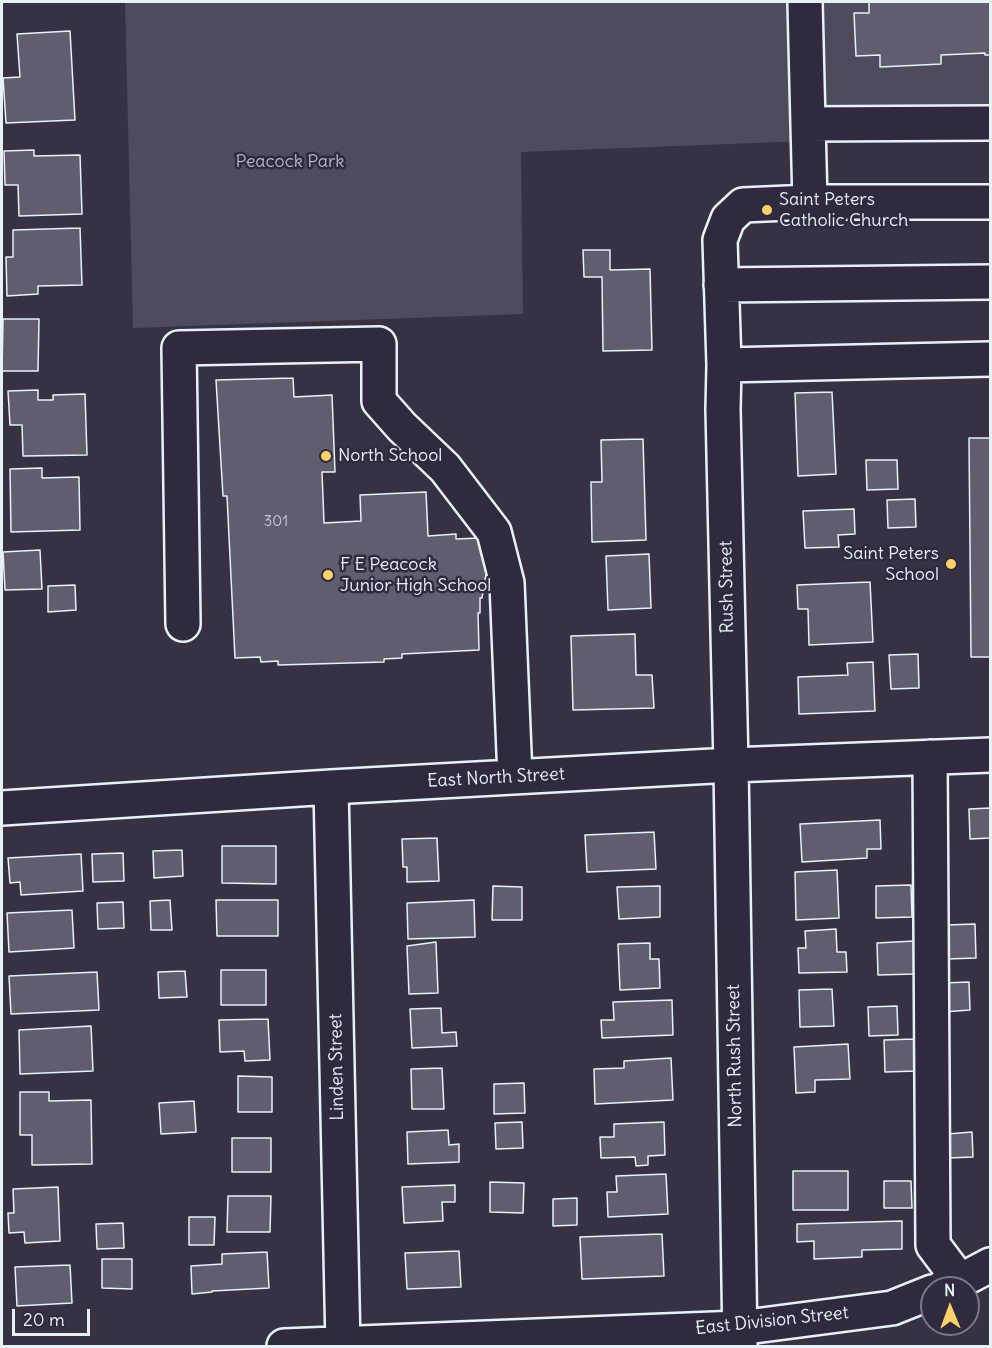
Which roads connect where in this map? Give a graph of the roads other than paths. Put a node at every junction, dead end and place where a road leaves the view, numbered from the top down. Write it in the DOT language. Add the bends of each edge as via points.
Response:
graph roads {
  1 [pos="805,2"];
  2 [pos="990,123"];
  3 [pos="808,124"];
  4 [pos="810,202"];
  5 [pos="990,202"];
  6 [pos="990,282"];
  7 [pos="721,285"];
  8 [pos="990,359"];
  9 [pos="724,365"];
  10 [pos="183,624"];
  11 [pos="990,755"];
  12 [pos="930,757"];
  13 [pos="730,765"];
  14 [pos="515,777"];
  15 [pos="331,787"];
  16 [pos="2,808"];
  17 [pos="990,1265"];
  18 [pos="942,1276"];
  19 [pos="968,1276"];
  20 [pos="920,1297"];
  21 [pos="739,1337"];
  22 [pos="343,1345"];
  23 [pos="284,1347"];
  1 -- 3 [label="street"];
  2 -- 3 [label="street"];
  3 -- 4 [label="street"];
  4 -- 5 [label="street, Rush Street"];
  4 -- 7 [label="street, Rush Street" via="744,205 728,219 720,240"];
  6 -- 7 [label="street"];
  7 -- 9 [label="street, Rush Street"];
  8 -- 9 [label="street"];
  9 -- 13 [label="street, Rush Street"];
  10 -- 14 [label="street" via="179,348 379,345 379,401 445,468 494,532 507,583"];
  11 -- 12 [label="street, East North Street"];
  12 -- 13 [label="street, East North Street"];
  12 -- 18 [label="street" via="933,1245"];
  13 -- 14 [label="street, East North Street"];
  13 -- 21 [label="street, North Rush Street"];
  14 -- 15 [label="street, East North Street"];
  15 -- 16 [label="street, East North Street"];
  15 -- 22 [label="street, Linden Street"];
  17 -- 19 [label="street, East Division Street"];
  20 -- 21 [label="street, East Division Street" via="892,1308"];
  21 -- 22 [label="street, East Division Street"];
  22 -- 23 [label="street, East Division Street"];
}
